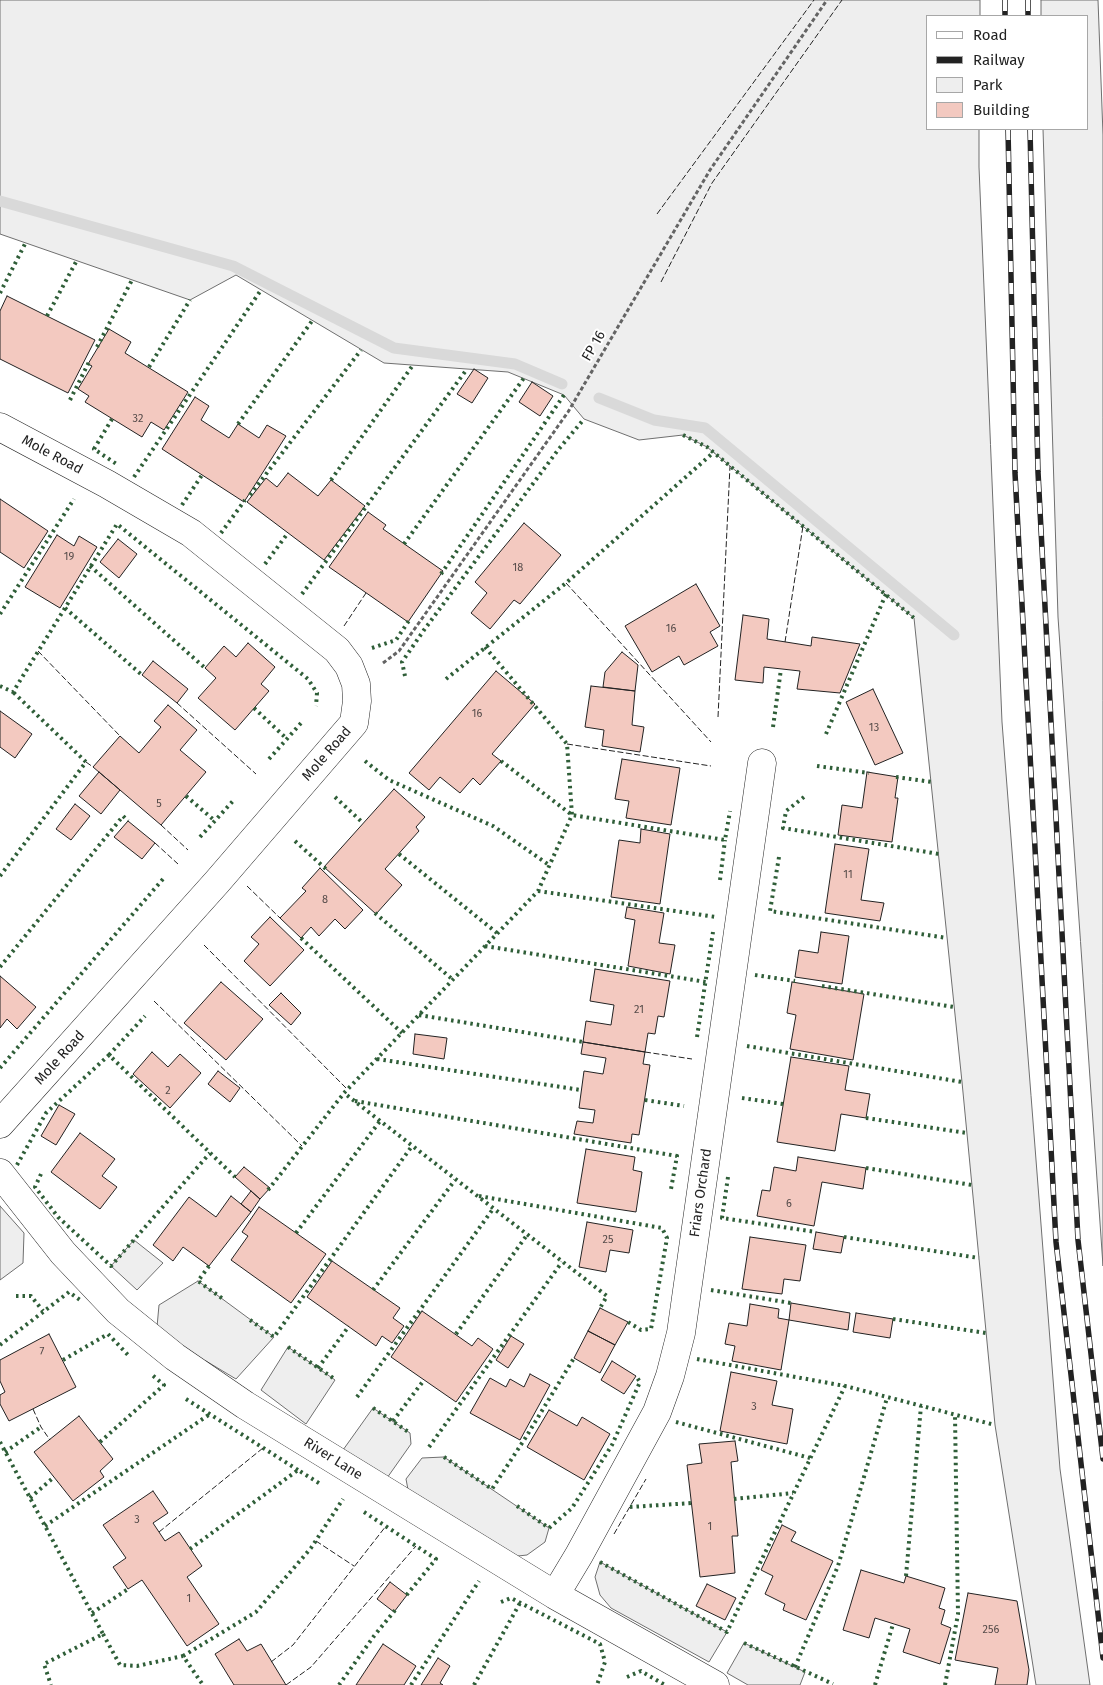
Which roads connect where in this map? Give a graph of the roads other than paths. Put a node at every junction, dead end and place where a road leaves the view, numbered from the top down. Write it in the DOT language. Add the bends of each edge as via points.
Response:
graph roads {
  1 [pos="0,427"];
  2 [pos="762,763"];
  3 [pos="0,1124"];
  4 [pos="0,1173"];
  5 [pos="555,1595"];
  6 [pos="715,1685"];
  1 -- 3 [label="street, Mole Road" via="191,533 337,650 349,666 356,684 357,701 354,723"];
  2 -- 5 [label="street, Friars Orchard" via="679,1342 657,1412"];
  4 -- 5 [label="street, River Lane" via="63,1254 118,1311 175,1357 245,1405"];
  5 -- 6 [label="street, River Lane"];
}
